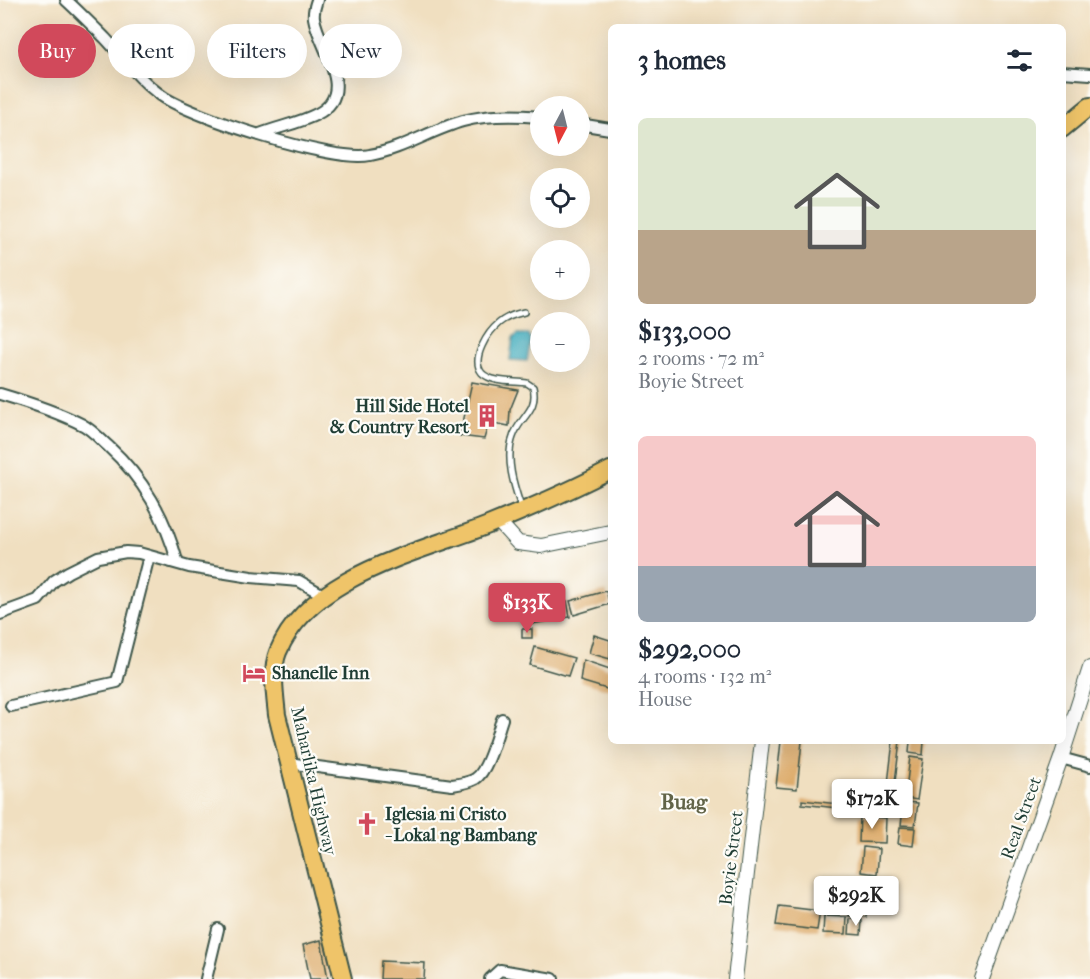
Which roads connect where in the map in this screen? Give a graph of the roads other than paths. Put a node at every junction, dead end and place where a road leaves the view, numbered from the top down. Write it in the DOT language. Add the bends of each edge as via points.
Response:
graph roads {
  1 [pos="66,0"];
  2 [pos="317,0"];
  3 [pos="1066,72"];
  4 [pos="1090,74"];
  5 [pos="1090,106"];
  6 [pos="530,117"];
  7 [pos="590,126"];
  8 [pos="1066,126"];
  9 [pos="608,129"];
  10 [pos="260,134"];
  11 [pos="524,312"];
  12 [pos="0,394"];
  13 [pos="608,472"];
  14 [pos="523,512"];
  15 [pos="498,521"];
  16 [pos="608,532"];
  17 [pos="150,556"];
  18 [pos="178,564"];
  19 [pos="325,596"];
  20 [pos="0,614"];
  21 [pos="1090,668"];
  22 [pos="11,706"];
  23 [pos="502,719"];
  24 [pos="1066,742"];
  25 [pos="762,744"];
  26 [pos="1066,744"];
  27 [pos="1061,758"];
  28 [pos="288,763"];
  29 [pos="1090,766"];
  30 [pos="218,929"];
  31 [pos="206,979"];
  32 [pos="343,979"];
  33 [pos="490,979"];
  34 [pos="553,979"];
  35 [pos="735,979"];
  36 [pos="982,979"];
  1 -- 10 [label="street" via="128,67 162,96 184,108"];
  2 -- 10 [label="street" via="313,16 334,66 334,95 316,115"];
  3 -- 4 [label="street"];
  5 -- 8 [label="main road"];
  6 -- 10 [label="street" via="464,121 367,156 309,149"];
  7 -- 9 [label="street"];
  11 -- 14 [label="lane" via="499,322 490,332 479,362 488,377 533,387 532,411 512,440 511,464"];
  12 -- 18 [label="street" via="84,426 113,451 153,500 172,540"];
  13 -- 14 [label="main road, Maharlika Highway"];
  14 -- 15 [label="main road, Maharlika Highway"];
  15 -- 16 [label="street" via="518,543 541,546"];
  15 -- 19 [label="main road, Maharlika Highway" via="376,568"];
  17 -- 18 [label="street"];
  17 -- 20 [label="street" via="126,552 98,557 54,581 38,600"];
  17 -- 22 [label="street" via="117,682"];
  18 -- 19 [label="street" via="299,581"];
  19 -- 28 [label="main road, Maharlika Highway" via="294,625 277,654 274,696"];
  21 -- 24 [label="street, Real Street"];
  23 -- 28 [label="street" via="484,769 476,779 465,783 452,785"];
  25 -- 35 [label="street, Boyie Street"];
  26 -- 27 [label="street, Real Street"];
  27 -- 29 [label="street"];
  27 -- 36 [label="street, Real Street"];
  28 -- 32 [label="main road, Maharlika Highway"];
  30 -- 31 [label="street"];
  33 -- 34 [label="street" via="500,970 509,970"];
}
